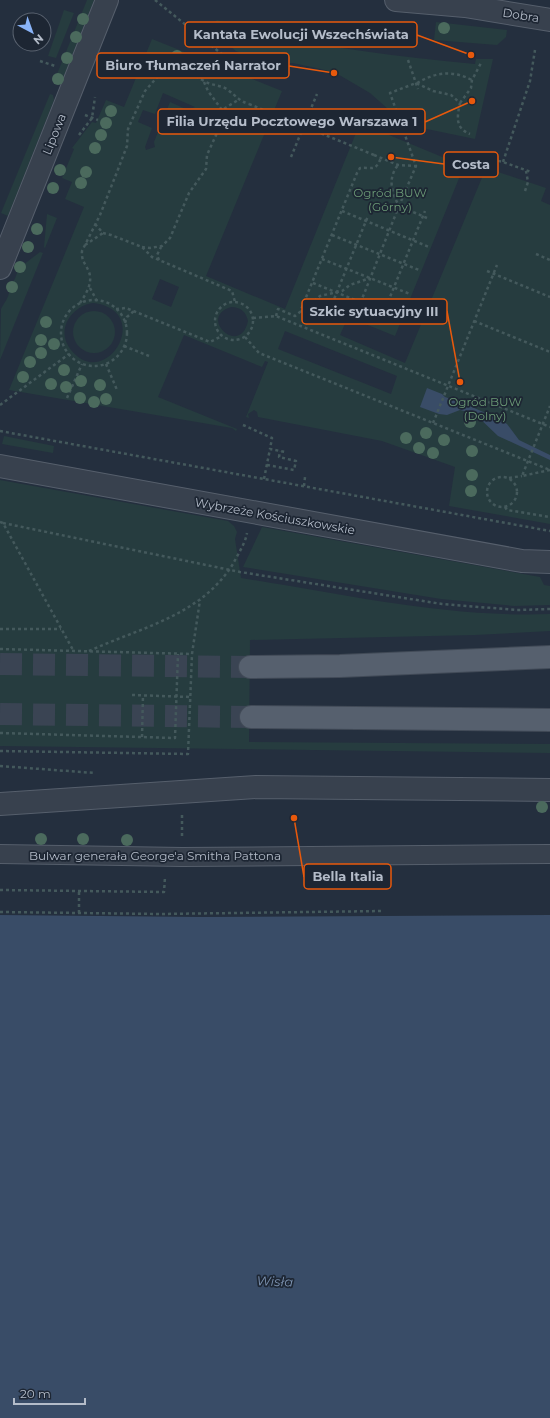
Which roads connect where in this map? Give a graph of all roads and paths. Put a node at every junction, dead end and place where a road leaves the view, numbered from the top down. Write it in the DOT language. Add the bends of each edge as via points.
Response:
graph roads {
  1 [pos="107,0"];
  2 [pos="154,0"];
  3 [pos="396,0"];
  4 [pos="550,20"];
  5 [pos="535,50"];
  6 [pos="223,55"];
  7 [pos="408,60"];
  8 [pos="40,61"];
  9 [pos="481,63"];
  10 [pos="56,66"];
  11 [pos="472,80"];
  12 [pos="204,81"];
  13 [pos="416,83"];
  14 [pos="418,89"];
  15 [pos="317,94"];
  16 [pos="238,100"];
  17 [pos="460,103"];
  18 [pos="222,110"];
  19 [pos="88,117"];
  20 [pos="98,120"];
  21 [pos="470,134"];
  22 [pos="463,153"];
  23 [pos="291,157"];
  24 [pos="381,158"];
  25 [pos="503,162"];
  26 [pos="415,164"];
  27 [pos="398,165"];
  28 [pos="526,170"];
  29 [pos="531,172"];
  30 [pos="525,191"];
  31 [pos="399,206"];
  32 [pos="342,211"];
  33 [pos="424,211"];
  34 [pos="368,216"];
  35 [pos="423,216"];
  36 [pos="427,218"];
  37 [pos="366,221"];
  38 [pos="96,224"];
  39 [pos="389,231"];
  40 [pos="103,233"];
  41 [pos="332,235"];
  42 [pos="413,240"];
  43 [pos="84,245"];
  44 [pos="356,245"];
  45 [pos="162,246"];
  46 [pos="142,247"];
  47 [pos="429,247"];
  48 [pos="380,254"];
  49 [pos="536,254"];
  50 [pos="322,259"];
  51 [pos="550,260"];
  52 [pos="160,261"];
  53 [pos="404,264"];
  54 [pos="497,265"];
  55 [pos="0,268"];
  56 [pos="346,268"];
  57 [pos="419,270"];
  58 [pos="487,271"];
  59 [pos="494,274"];
  60 [pos="370,278"];
  61 [pos="313,283"];
  62 [pos="89,285"];
  63 [pos="394,288"];
  64 [pos="336,292"];
  65 [pos="410,294"];
  66 [pos="550,297"];
  67 [pos="98,301"];
  68 [pos="235,302"];
  69 [pos="360,302"];
  70 [pos="80,303"];
  71 [pos="332,304"];
  72 [pos="116,309"];
  73 [pos="134,311"];
  74 [pos="300,312"];
  75 [pos="384,312"];
  76 [pos="356,314"];
  77 [pos="276,316"];
  78 [pos="253,318"];
  79 [pos="400,318"];
  80 [pos="474,321"];
  81 [pos="125,323"];
  82 [pos="379,324"];
  83 [pos="222,336"];
  84 [pos="244,337"];
  85 [pos="124,346"];
  86 [pos="550,352"];
  87 [pos="68,354"];
  88 [pos="149,356"];
  89 [pos="82,364"];
  90 [pos="106,364"];
  91 [pos="448,385"];
  92 [pos="117,390"];
  93 [pos="67,398"];
  94 [pos="0,405"];
  95 [pos="550,406"];
  96 [pos="433,423"];
  97 [pos="542,424"];
  98 [pos="243,425"];
  99 [pos="550,427"];
  100 [pos="0,431"];
  101 [pos="270,449"];
  102 [pos="280,451"];
  103 [pos="285,452"];
  104 [pos="528,461"];
  105 [pos="267,465"];
  106 [pos="0,466"];
  107 [pos="550,470"];
  108 [pos="522,476"];
  109 [pos="305,478"];
  110 [pos="508,478"];
  111 [pos="264,479"];
  112 [pos="304,486"];
  113 [pos="505,507"];
  114 [pos="252,511"];
  115 [pos="550,518"];
  116 [pos="1,522"];
  117 [pos="550,531"];
  118 [pos="550,562"];
  119 [pos="229,569"];
  120 [pos="200,600"];
  121 [pos="550,609"];
  122 [pos="0,629"];
  123 [pos="62,630"];
  124 [pos="0,649"];
  125 [pos="74,651"];
  126 [pos="89,651"];
  127 [pos="178,654"];
  128 [pos="192,654"];
  129 [pos="550,657"];
  130 [pos="250,667"];
  131 [pos="132,695"];
  132 [pos="143,695"];
  133 [pos="177,696"];
  134 [pos="190,697"];
  135 [pos="251,717"];
  136 [pos="550,720"];
  137 [pos="0,732"];
  138 [pos="142,737"];
  139 [pos="0,751"];
  140 [pos="550,790"];
  141 [pos="181,792"];
  142 [pos="0,804"];
  143 [pos="0,854"];
  144 [pos="550,854"];
  145 [pos="182,857"];
  146 [pos="0,890"];
  147 [pos="79,891"];
  148 [pos="164,892"];
  149 [pos="383,911"];
  150 [pos="0,912"];
  151 [pos="78,912"];
  1 -- 55 [label="street, Lipowa"];
  2 -- 6 [label="path"];
  3 -- 4 [label="street, Dobra" via="465,6"];
  5 -- 25 [label="path" via="530,81"];
  7 -- 13 [label="path"];
  8 -- 10 [label="path"];
  9 -- 11 [label="path"];
  11 -- 13 [label="path" via="438,73"];
  11 -- 17 [label="path" via="471,88"];
  12 -- 16 [label="path" via="228,89"];
  12 -- 18 [label="path"];
  12 -- 38 [label="path" via="196,74 167,66 150,83 128,129 127,146"];
  13 -- 14 [label="path"];
  13 -- 17 [label="path" via="433,91 451,95"];
  13 -- 26 [label="path" via="390,93"];
  15 -- 23 [label="path"];
  16 -- 18 [label="path"];
  16 -- 24 [label="path, bridge"];
  17 -- 21 [label="path" via="458,122 461,128"];
  18 -- 45 [label="path" via="217,133 207,155 206,170 189,193 170,238"];
  19 -- 20 [label="path"];
  22 -- 25 [label="path"];
  24 -- 27 [label="path"];
  24 -- 32 [label="path" via="377,167 358,170"];
  25 -- 28 [label="path"];
  26 -- 27 [label="path"];
  26 -- 31 [label="path"];
  27 -- 31 [label="path" via="391,184"];
  28 -- 29 [label="path"];
  28 -- 30 [label="path" via="528,182"];
  31 -- 35 [label="path"];
  31 -- 39 [label="path"];
  32 -- 37 [label="path"];
  32 -- 41 [label="path"];
  33 -- 35 [label="path"];
  34 -- 37 [label="path"];
  35 -- 36 [label="path"];
  35 -- 42 [label="path"];
  37 -- 39 [label="path"];
  37 -- 44 [label="path"];
  38 -- 40 [label="path"];
  38 -- 43 [label="path"];
  39 -- 42 [label="path"];
  39 -- 48 [label="path"];
  40 -- 43 [label="path"];
  40 -- 46 [label="path"];
  41 -- 44 [label="path"];
  41 -- 50 [label="path"];
  42 -- 47 [label="path"];
  42 -- 53 [label="path"];
  43 -- 62 [label="path" via="81,258 89,272"];
  44 -- 48 [label="path"];
  44 -- 56 [label="path"];
  45 -- 46 [label="path"];
  45 -- 52 [label="path" via="157,255"];
  46 -- 52 [label="path" via="152,258"];
  48 -- 53 [label="path"];
  48 -- 60 [label="path"];
  49 -- 51 [label="path"];
  50 -- 56 [label="path"];
  50 -- 61 [label="path"];
  52 -- 68 [label="path" via="232,291"];
  53 -- 57 [label="path"];
  53 -- 63 [label="path"];
  54 -- 59 [label="path"];
  56 -- 60 [label="path"];
  56 -- 64 [label="path"];
  58 -- 59 [label="path"];
  59 -- 66 [label="path"];
  59 -- 80 [label="path"];
  60 -- 63 [label="path"];
  60 -- 64 [label="path"];
  60 -- 69 [label="path"];
  61 -- 64 [label="path"];
  61 -- 74 [label="path"];
  62 -- 67 [label="path"];
  62 -- 70 [label="path"];
  63 -- 65 [label="path"];
  63 -- 75 [label="path"];
  64 -- 69 [label="path"];
  64 -- 71 [label="path"];
  64 -- 74 [label="path" via="320,296"];
  67 -- 70 [label="path"];
  67 -- 72 [label="path"];
  68 -- 78 [label="path" via="248,309"];
  68 -- 83 [label="path" via="224,305 216,314 216,326"];
  69 -- 75 [label="path"];
  69 -- 76 [label="path"];
  70 -- 87 [label="path" via="67,314 63,322 61,339"];
  72 -- 73 [label="path" via="126,308"];
  72 -- 81 [label="path"];
  73 -- 81 [label="path" via="126,316"];
  73 -- 83 [label="path" via="210,342"];
  74 -- 77 [label="path" via="295,316 278,309"];
  75 -- 79 [label="path"];
  75 -- 82 [label="path"];
  77 -- 78 [label="path"];
  77 -- 91 [label="path"];
  78 -- 84 [label="path" via="251,329"];
  80 -- 86 [label="path"];
  80 -- 91 [label="path"];
  81 -- 85 [label="path"];
  83 -- 84 [label="path" via="233,340"];
  84 -- 96 [label="path" via="259,353"];
  85 -- 88 [label="path"];
  85 -- 90 [label="path" via="120,353"];
  87 -- 89 [label="path"];
  87 -- 94 [label="path"];
  89 -- 90 [label="path"];
  89 -- 93 [label="path"];
  90 -- 92 [label="path"];
  91 -- 96 [label="path"];
  91 -- 97 [label="path"];
  95 -- 97 [label="path"];
  96 -- 104 [label="path"];
  97 -- 99 [label="path"];
  97 -- 104 [label="path"];
  98 -- 101 [label="path" via="272,438"];
  100 -- 111 [label="path"];
  101 -- 102 [label="path"];
  101 -- 105 [label="path"];
  102 -- 103 [label="path"];
  102 -- 105 [label="path" via="279,458 296,461 294,470"];
  104 -- 107 [label="path"];
  104 -- 108 [label="path"];
  105 -- 111 [label="path"];
  106 -- 114 [label="street, Wybrzeże Kościuszkowskie"];
  107 -- 108 [label="path"];
  108 -- 110 [label="path"];
  109 -- 112 [label="path"];
  110 -- 113 [label="path" via="515,484 517,493 513,502"];
  110 -- 113 [label="path" via="492,479 486,493 494,506"];
  111 -- 112 [label="path"];
  112 -- 117 [label="path"];
  113 -- 115 [label="path" via="507,510"];
  114 -- 118 [label="street, Wybrzeże Kościuszkowskie" via="522,561"];
  114 -- 119 [label="path" via="246,537"];
  116 -- 119 [label="path"];
  116 -- 123 [label="path"];
  119 -- 120 [label="path" via="216,586"];
  119 -- 121 [label="path" via="442,604 517,610"];
  120 -- 126 [label="path" via="160,623 124,635"];
  120 -- 128 [label="path"];
  122 -- 123 [label="path"];
  123 -- 125 [label="path"];
  124 -- 125 [label="path"];
  125 -- 126 [label="path"];
  126 -- 127 [label="path"];
  127 -- 128 [label="path"];
  127 -- 133 [label="path"];
  128 -- 134 [label="path"];
  129 -- 130 [label="main road" via="355,666"];
  131 -- 132 [label="path"];
  132 -- 133 [label="path"];
  132 -- 138 [label="path"];
  133 -- 134 [label="path"];
  133 -- 138 [label="path" via="175,738"];
  134 -- 139 [label="path" via="188,754"];
  135 -- 136 [label="main road"];
  137 -- 138 [label="path"];
  140 -- 141 [label="street" via="256,787"];
  141 -- 142 [label="street"];
  141 -- 145 [label="path"];
  143 -- 145 [label="street, Bulwar generała George'a Smitha Pattona"];
  144 -- 145 [label="street, Bulwar generała George'a Smitha Pattona"];
  146 -- 147 [label="path"];
  147 -- 148 [label="path"];
  147 -- 151 [label="path"];
  149 -- 151 [label="path"];
  150 -- 151 [label="path"];
}
